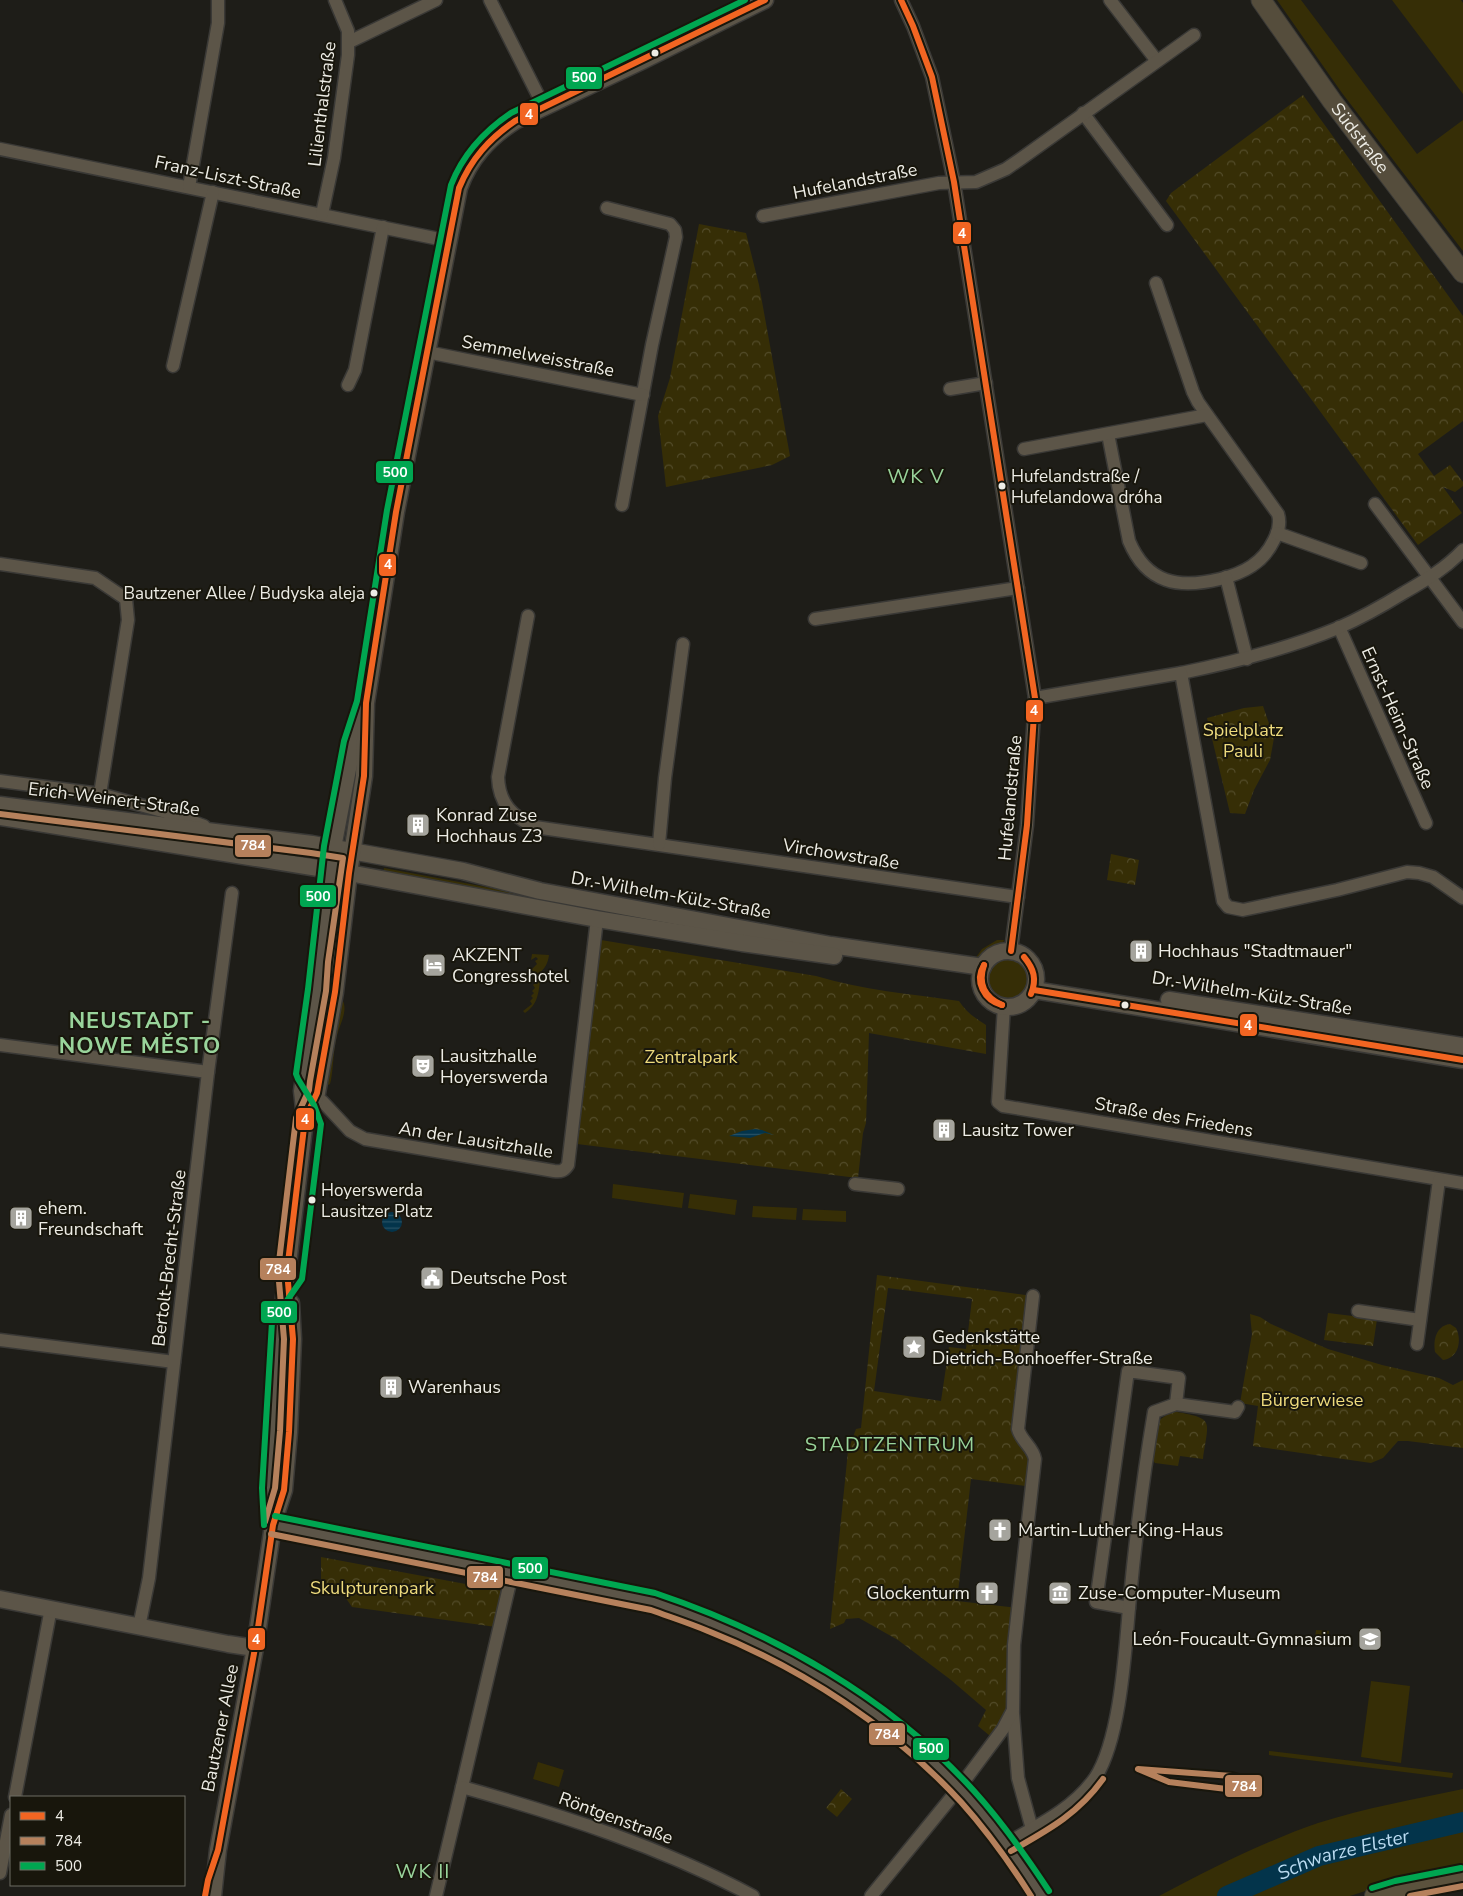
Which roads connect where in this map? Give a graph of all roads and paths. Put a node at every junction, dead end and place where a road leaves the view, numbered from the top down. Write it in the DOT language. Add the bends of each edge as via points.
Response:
graph roads {
  1 [pos="218,0"];
  2 [pos="335,0"];
  3 [pos="436,0"];
  4 [pos="490,0"];
  5 [pos="765,0"];
  6 [pos="901,0"];
  7 [pos="1110,0"];
  8 [pos="1261,0"];
  9 [pos="1194,35"];
  10 [pos="349,42"];
  11 [pos="1157,61"];
  12 [pos="544,107"];
  13 [pos="1083,113"];
  14 [pos="0,149"];
  15 [pos="954,182"];
  16 [pos="189,187"];
  17 [pos="213,192"];
  18 [pos="607,208"];
  19 [pos="322,214"];
  20 [pos="763,216"];
  21 [pos="1168,225"];
  22 [pos="383,227"];
  23 [pos="449,241"];
  24 [pos="1463,272"];
  25 [pos="1156,283"];
  26 [pos="427,352"];
  27 [pos="173,366"];
  28 [pos="986,383"];
  29 [pos="348,385"];
  30 [pos="950,389"];
  31 [pos="643,395"];
  32 [pos="1207,415"];
  33 [pos="1108,434"];
  34 [pos="1024,449"];
  35 [pos="1376,504"];
  36 [pos="622,505"];
  37 [pos="1277,533"];
  38 [pos="1463,550"];
  39 [pos="1361,563"];
  40 [pos="0,564"];
  41 [pos="1226,577"];
  42 [pos="1430,577"];
  43 [pos="1018,588"];
  44 [pos="528,616"];
  45 [pos="815,619"];
  46 [pos="1463,622"];
  47 [pos="1339,627"];
  48 [pos="683,644"];
  49 [pos="1247,659"];
  50 [pos="1181,673"];
  51 [pos="1036,698"];
  52 [pos="366,703"];
  53 [pos="0,781"];
  54 [pos="100,794"];
  55 [pos="0,805"];
  56 [pos="0,817"];
  57 [pos="1426,823"];
  58 [pos="223,833"];
  59 [pos="659,844"];
  60 [pos="333,848"];
  61 [pos="353,851"];
  62 [pos="330,870"];
  63 [pos="349,873"];
  64 [pos="232,893"];
  65 [pos="1018,897"];
  66 [pos="1463,898"];
  67 [pos="597,919"];
  68 [pos="1012,951"];
  69 [pos="982,973"];
  70 [pos="1035,984"];
  71 [pos="1004,1006"];
  72 [pos="0,1045"];
  73 [pos="1463,1046"];
  74 [pos="1463,1060"];
  75 [pos="208,1072"];
  76 [pos="322,1101"];
  77 [pos="305,1119"];
  78 [pos="1439,1180"];
  79 [pos="1463,1183"];
  80 [pos="855,1184"];
  81 [pos="898,1189"];
  82 [pos="1033,1296"];
  83 [pos="1358,1311"];
  84 [pos="1420,1320"];
  85 [pos="0,1340"];
  86 [pos="1417,1344"];
  87 [pos="174,1362"];
  88 [pos="1176,1404"];
  89 [pos="1238,1407"];
  90 [pos="273,1525"];
  91 [pos="512,1574"];
  92 [pos="0,1599"];
  93 [pos="51,1608"];
  94 [pos="1129,1608"];
  95 [pos="139,1626"];
  96 [pos="255,1648"];
  97 [pos="1013,1710"];
  98 [pos="462,1787"];
  99 [pos="959,1788"];
  100 [pos="15,1796"];
  101 [pos="10,1817"];
  102 [pos="4,1829"];
  103 [pos="1032,1829"];
  104 [pos="1007,1843"];
  105 [pos="218,1850"];
  106 [pos="7,1855"];
  107 [pos="0,1873"];
  108 [pos="1463,1877"];
  109 [pos="205,1896"];
  110 [pos="213,1896"];
  111 [pos="436,1896"];
  112 [pos="753,1896"];
  113 [pos="871,1896"];
  114 [pos="1042,1896"];
  115 [pos="1375,1896"];
  1 -- 16 [label="street" via="218,23"];
  2 -- 10 [label="street, Lilienthalstraße" via="348,31"];
  3 -- 10 [label="street"];
  4 -- 12 [label="street"];
  5 -- 12 [label="street, Bautzener Allee"];
  6 -- 15 [label="street, Hufelandstraße" via="929,70"];
  7 -- 11 [label="street"];
  8 -- 24 [label="main road, Südstraße" via="1332,101"];
  9 -- 11 [label="street"];
  10 -- 19 [label="street, Lilienthalstraße" via="334,158"];
  11 -- 13 [label="street"];
  12 -- 23 [label="street, Bautzener Allee" via="496,133 475,157 459,188"];
  13 -- 15 [label="street" via="1006,169 976,182"];
  13 -- 21 [label="street"];
  14 -- 16 [label="street, Franz-Liszt-Straße"];
  15 -- 20 [label="street, Hufelandstraße"];
  15 -- 28 [label="street, Hufelandstraße"];
  16 -- 17 [label="street, Franz-Liszt-Straße"];
  17 -- 19 [label="street, Franz-Liszt-Straße"];
  17 -- 27 [label="street"];
  18 -- 31 [label="street" via="664,222 675,230"];
  19 -- 22 [label="street, Franz-Liszt-Straße"];
  22 -- 23 [label="street, Franz-Liszt-Straße"];
  22 -- 29 [label="street" via="355,370"];
  23 -- 26 [label="street, Bautzener Allee"];
  25 -- 32 [label="street" via="1193,392"];
  26 -- 31 [label="street, Semmelweisstraße"];
  26 -- 52 [label="street, Bautzener Allee" via="396,512"];
  28 -- 30 [label="street"];
  28 -- 43 [label="street, Hufelandstraße"];
  31 -- 36 [label="street"];
  32 -- 33 [label="street"];
  32 -- 37 [label="street" via="1276,512 1279,522"];
  33 -- 34 [label="street"];
  33 -- 41 [label="street" via="1129,541 1141,561 1162,579 1184,584"];
  35 -- 42 [label="street"];
  37 -- 39 [label="street"];
  37 -- 41 [label="street" via="1257,563"];
  38 -- 42 [label="street"];
  40 -- 54 [label="street" via="95,578 126,599 128,620"];
  41 -- 49 [label="street"];
  42 -- 46 [label="street"];
  42 -- 47 [label="street"];
  43 -- 45 [label="street"];
  43 -- 51 [label="street, Hufelandstraße"];
  44 -- 59 [label="street, Virchowstraße" via="498,777 504,800 518,818 536,827"];
  47 -- 49 [label="street"];
  47 -- 57 [label="street, Ernst-Heim-Straße"];
  48 -- 59 [label="street"];
  49 -- 50 [label="street"];
  50 -- 51 [label="street"];
  50 -- 66 [label="street" via="1223,900 1228,907 1243,910 1407,872 1433,877"];
  51 -- 65 [label="street, Hufelandstraße"];
  52 -- 60 [label="street, Bautzener Allee" via="353,742"];
  52 -- 61 [label="street, Bautzener Allee" via="364,776"];
  53 -- 54 [label="street, Erich-Weinert-Straße"];
  54 -- 58 [label="street, Erich-Weinert-Straße" via="166,812"];
  55 -- 58 [label="street, Erich-Weinert-Straße"];
  56 -- 62 [label="street, Erich-Weinert-Straße"];
  58 -- 60 [label="street, Erich-Weinert-Straße"];
  59 -- 65 [label="street, Virchowstraße"];
  60 -- 61 [label="street, Erich-Weinert-Straße"];
  60 -- 62 [label="street, Bautzener Allee"];
  61 -- 63 [label="street, Bautzener Allee"];
  61 -- 69 [label="street, Dr.-Wilhelm-Külz-Straße" via="463,871 540,892"];
  62 -- 63 [label="street, Erich-Weinert-Straße"];
  62 -- 77 [label="street, Bautzener Allee" via="302,1091"];
  63 -- 67 [label="street, Dr.-Wilhelm-Külz-Straße"];
  63 -- 77 [label="street, Bautzener Allee" via="324,1055 316,1093"];
  64 -- 75 [label="street, Bertolt-Brecht-Straße"];
  65 -- 68 [label="street, Hufelandstraße"];
  67 -- 69 [label="street, Dr.-Wilhelm-Külz-Straße" via="742,943"];
  67 -- 76 [label="street, An der Lausitzhalle" via="574,1122 565,1170 554,1171 366,1139 350,1131"];
  68 -- 69 [label="street" via="995,954"];
  68 -- 70 [label="street" via="1029,960"];
  69 -- 71 [label="street" via="982,988 987,997"];
  70 -- 71 [label="street" via="1031,995 1022,1003"];
  70 -- 73 [label="street, Dr.-Wilhelm-Külz-Straße"];
  70 -- 74 [label="street, Dr.-Wilhelm-Külz-Straße"];
  71 -- 78 [label="street, Straße des Friedens" via="998,1102 1004,1106"];
  72 -- 75 [label="street"];
  75 -- 87 [label="street, Bertolt-Brecht-Straße"];
  77 -- 90 [label="street, Bautzener Allee" via="281,1323 270,1489"];
  78 -- 79 [label="street, Straße des Friedens"];
  78 -- 84 [label="street"];
  80 -- 81 [label="street"];
  82 -- 97 [label="street" via="1018,1429 1035,1459 1016,1629"];
  83 -- 84 [label="street"];
  84 -- 86 [label="street"];
  85 -- 87 [label="street"];
  87 -- 95 [label="street, Bertolt-Brecht-Straße" via="149,1578"];
  88 -- 89 [label="street" via="1235,1412"];
  88 -- 94 [label="street" via="1154,1412 1144,1468"];
  88 -- 94 [label="street" via="1179,1378 1128,1371 1096,1602"];
  90 -- 91 [label="street"];
  90 -- 96 [label="street, Bautzener Allee"];
  91 -- 98 [label="street"];
  91 -- 99 [label="street" via="653,1602 751,1639 848,1694"];
  92 -- 93 [label="street"];
  93 -- 95 [label="street"];
  93 -- 100 [label="street"];
  94 -- 103 [label="street" via="1114,1726 1105,1758 1089,1785 1072,1803"];
  95 -- 96 [label="street"];
  96 -- 105 [label="street, Bautzener Allee"];
  97 -- 99 [label="street" via="1003,1729"];
  97 -- 103 [label="street" via="1018,1778"];
  98 -- 111 [label="street"];
  98 -- 112 [label="street, Röntgenstraße" via="631,1841 714,1875"];
  99 -- 104 [label="street"];
  99 -- 113 [label="street"];
  101 -- 102 [label="street"];
  102 -- 106 [label="street"];
  103 -- 104 [label="street"];
  104 -- 114 [label="street"];
  105 -- 109 [label="street, Bautzener Allee"];
  105 -- 110 [label="street, Bautzener Allee"];
  106 -- 107 [label="street"];
  108 -- 115 [label="main road"];
}
